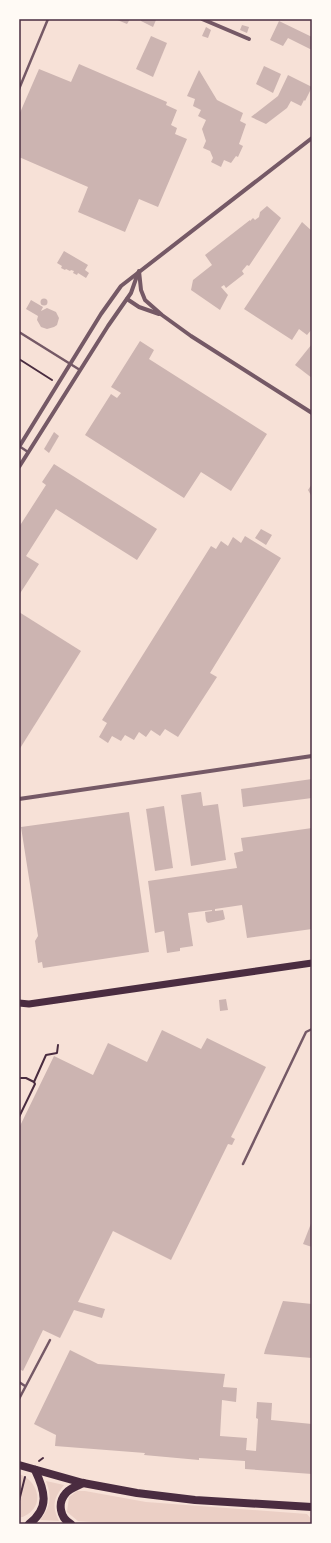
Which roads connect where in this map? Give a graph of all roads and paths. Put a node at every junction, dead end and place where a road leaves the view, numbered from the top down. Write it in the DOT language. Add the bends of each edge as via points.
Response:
graph roads {
  1 [pos="48,19"];
  2 [pos="202,19"];
  3 [pos="249,39"];
  4 [pos="19,89"];
  5 [pos="312,138"];
  6 [pos="139,271"];
  7 [pos="127,299"];
  8 [pos="162,315"];
  9 [pos="19,332"];
  10 [pos="19,359"];
  11 [pos="70,364"];
  12 [pos="80,370"];
  13 [pos="58,384"];
  14 [pos="312,412"];
  15 [pos="19,446"];
  16 [pos="28,452"];
  17 [pos="19,467"];
  18 [pos="312,756"];
  19 [pos="19,799"];
  20 [pos="312,963"];
  21 [pos="19,1003"];
  22 [pos="312,1029"];
  23 [pos="58,1045"];
  24 [pos="21,1078"];
  25 [pos="34,1082"];
  26 [pos="19,1117"];
  27 [pos="243,1164"];
  28 [pos="50,1340"];
  29 [pos="19,1382"];
  30 [pos="25,1386"];
  31 [pos="19,1399"];
  32 [pos="19,1465"];
  33 [pos="35,1470"];
  34 [pos="83,1483"];
  35 [pos="312,1508"];
  36 [pos="29,1524"];
  37 [pos="71,1524"];
  1 -- 4 [label="lane"];
  2 -- 3 [label="street"];
  5 -- 6 [label="street"];
  6 -- 7 [label="street"];
  6 -- 8 [label="street" via="145,300"];
  6 -- 11 [label="street" via="121,286"];
  7 -- 8 [label="street" via="139,307"];
  7 -- 12 [label="street"];
  8 -- 14 [label="street"];
  9 -- 11 [label="lane"];
  10 -- 13 [label="path"];
  11 -- 12 [label="lane"];
  11 -- 13 [label="street"];
  12 -- 16 [label="street"];
  13 -- 15 [label="street"];
  15 -- 16 [label="lane"];
  16 -- 17 [label="street"];
  18 -- 19 [label="street"];
  20 -- 21 [label="main road" via="29,1004"];
  22 -- 27 [label="lane" via="306,1032"];
  23 -- 25 [label="path" via="57,1053 46,1055"];
  24 -- 25 [label="path"];
  25 -- 26 [label="path"];
  28 -- 30 [label="lane"];
  29 -- 30 [label="lane"];
  30 -- 31 [label="lane"];
  32 -- 33 [label="main road"];
  33 -- 34 [label="main road"];
  33 -- 36 [label="main road" via="42,1483 45,1497 42,1508"];
  34 -- 35 [label="main road" via="168,1497"];
  34 -- 37 [label="main road" via="65,1494 62,1500 62,1515"];
}
